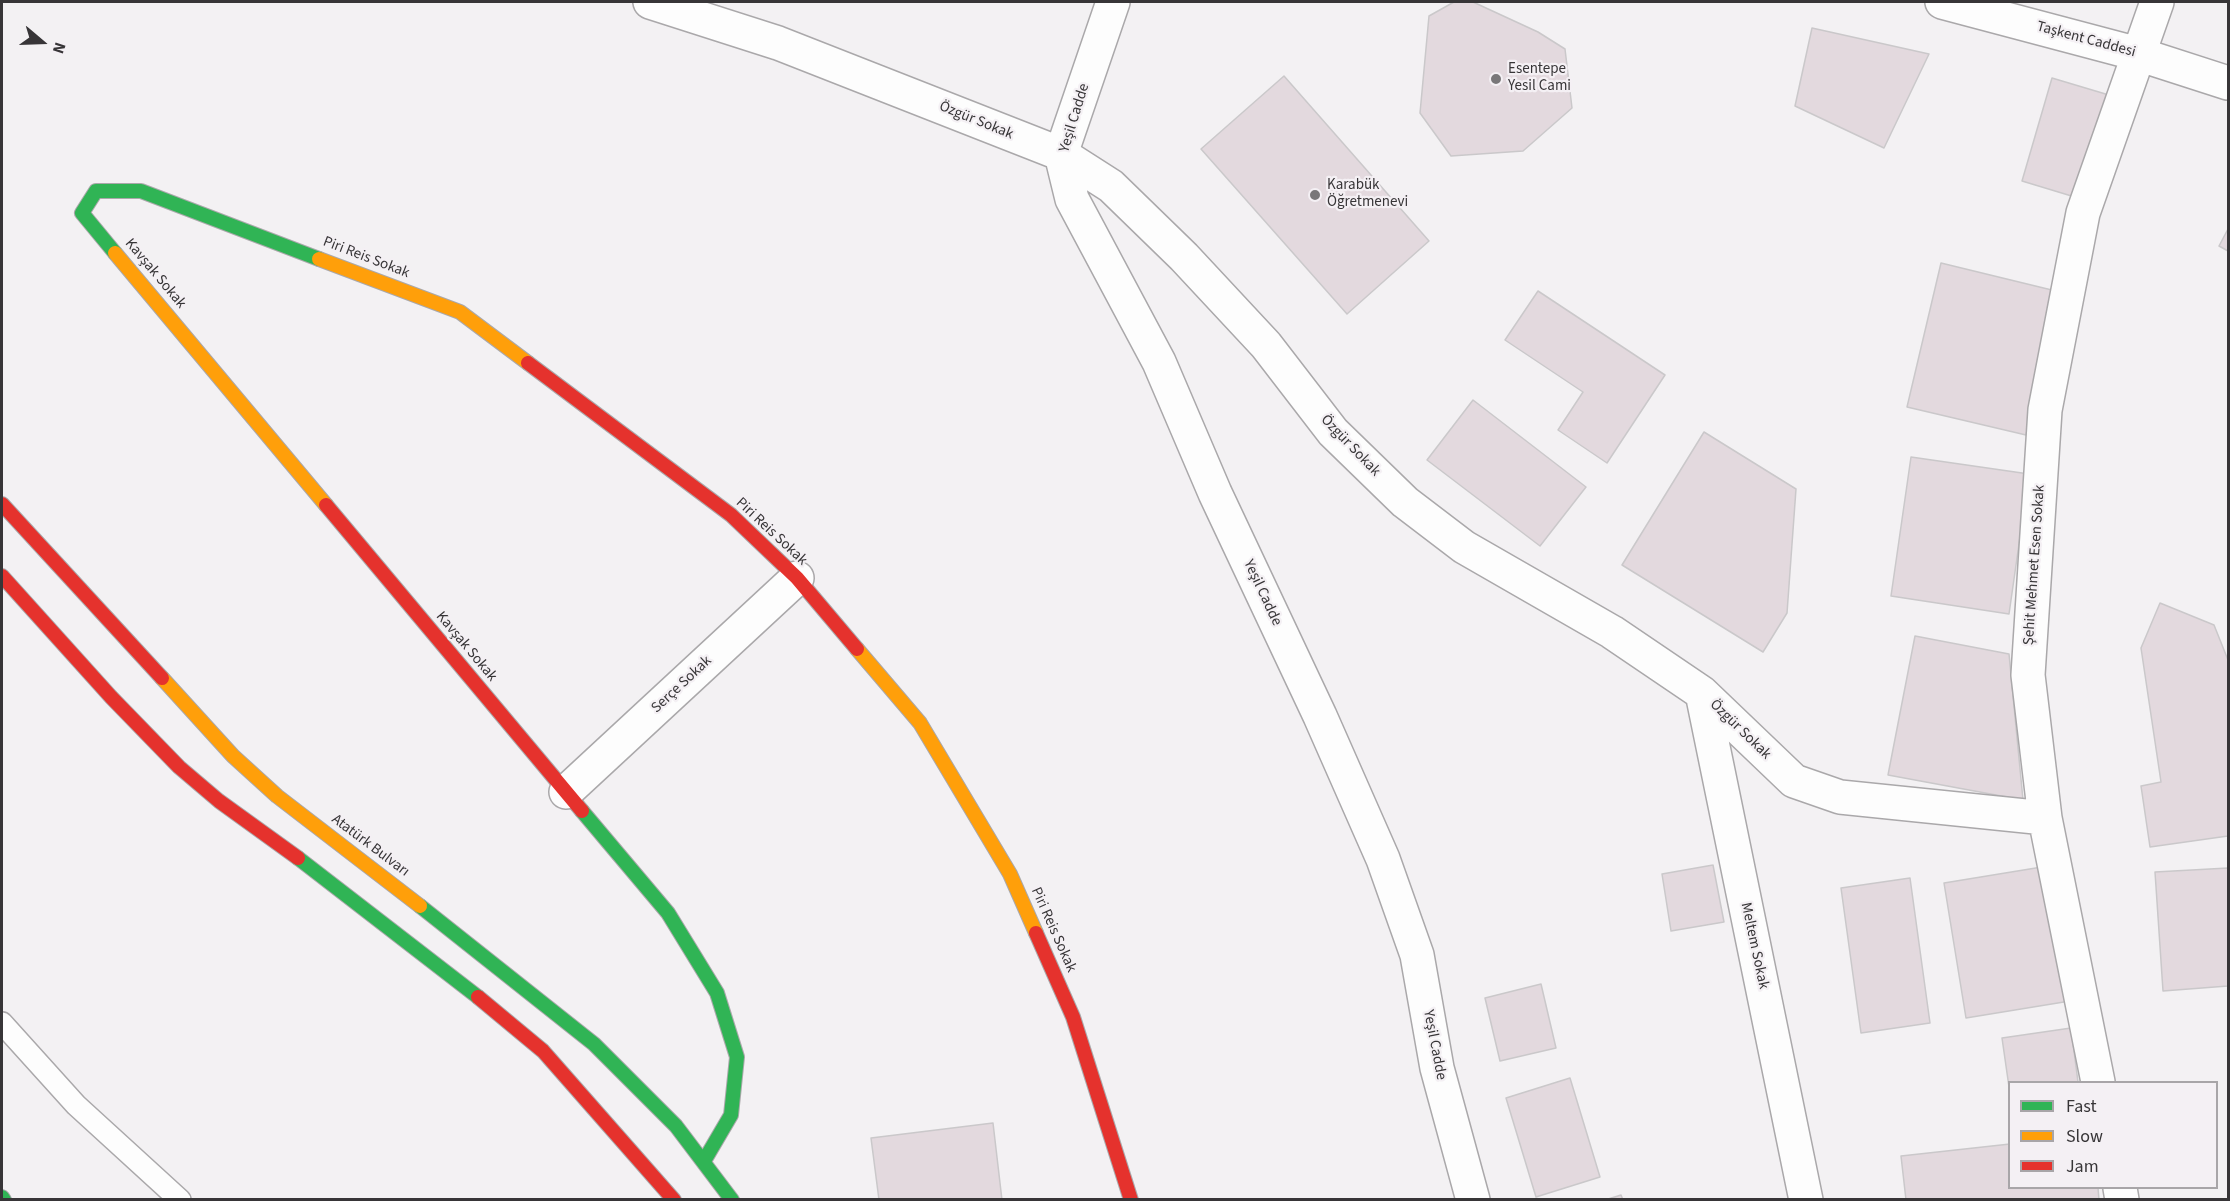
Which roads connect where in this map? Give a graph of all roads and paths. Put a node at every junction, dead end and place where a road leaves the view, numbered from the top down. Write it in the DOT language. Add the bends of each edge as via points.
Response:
graph roads {
  1 [pos="650,2"];
  2 [pos="1113,2"];
  3 [pos="1942,2"];
  4 [pos="2157,2"];
  5 [pos="2138,54"];
  6 [pos="2229,83"];
  7 [pos="1061,154"];
  8 [pos="96,191"];
  9 [pos="2,504"];
  10 [pos="2,576"];
  11 [pos="797,578"];
  12 [pos="1702,693"];
  13 [pos="566,792"];
  14 [pos="2045,818"];
  15 [pos="2,1023"];
  16 [pos="2098,1081"];
  17 [pos="704,1161"];
  18 [pos="180,1200"];
  19 [pos="674,1200"];
  20 [pos="732,1200"];
  21 [pos="1131,1200"];
  22 [pos="1473,1200"];
  23 [pos="1806,1200"];
  1 -- 7 [label="street, Özgür Sokak" via="778,43"];
  2 -- 7 [label="street, Yeşil Cadde"];
  3 -- 5 [label="street, Taşkent Caddesi"];
  4 -- 5 [label="street, Şehit Mehmet Esen Sokak"];
  5 -- 6 [label="street, Taşkent Caddesi"];
  5 -- 14 [label="street, Şehit Mehmet Esen Sokak" via="2083,213 2045,411 2028,675"];
  7 -- 12 [label="street, Özgür Sokak" via="1111,186 1184,257 1266,345 1333,432 1406,502 1464,546 1612,632"];
  7 -- 22 [label="street, Yeşil Cadde" via="1072,199 1159,362 1383,859 1417,955 1437,1068"];
  8 -- 11 [label="street, Piri Reis Sokak" via="141,191 460,312 731,515"];
  8 -- 13 [label="street, Kavşak Sokak" via="82,213"];
  9 -- 17 [label="street, Atatürk Bulvarı" via="233,756 278,796 594,1044 676,1126"];
  10 -- 19 [label="street" via="179,767 543,1052"];
  11 -- 13 [label="street, Serçe Sokak"];
  11 -- 21 [label="street, Piri Reis Sokak" via="920,723 1010,874 1073,1017"];
  12 -- 14 [label="street, Özgür Sokak" via="1794,781 1840,797"];
  12 -- 23 [label="street, Meltem Sokak"];
  13 -- 17 [label="street, Kavşak Sokak" via="668,914 717,993 737,1058 731,1115"];
  14 -- 16 [label="street, Şehit Mehmet Esen Sokak"];
  15 -- 18 [label="lane" via="76,1105"];
  17 -- 20 [label="street, Atatürk Bulvarı"];
}
